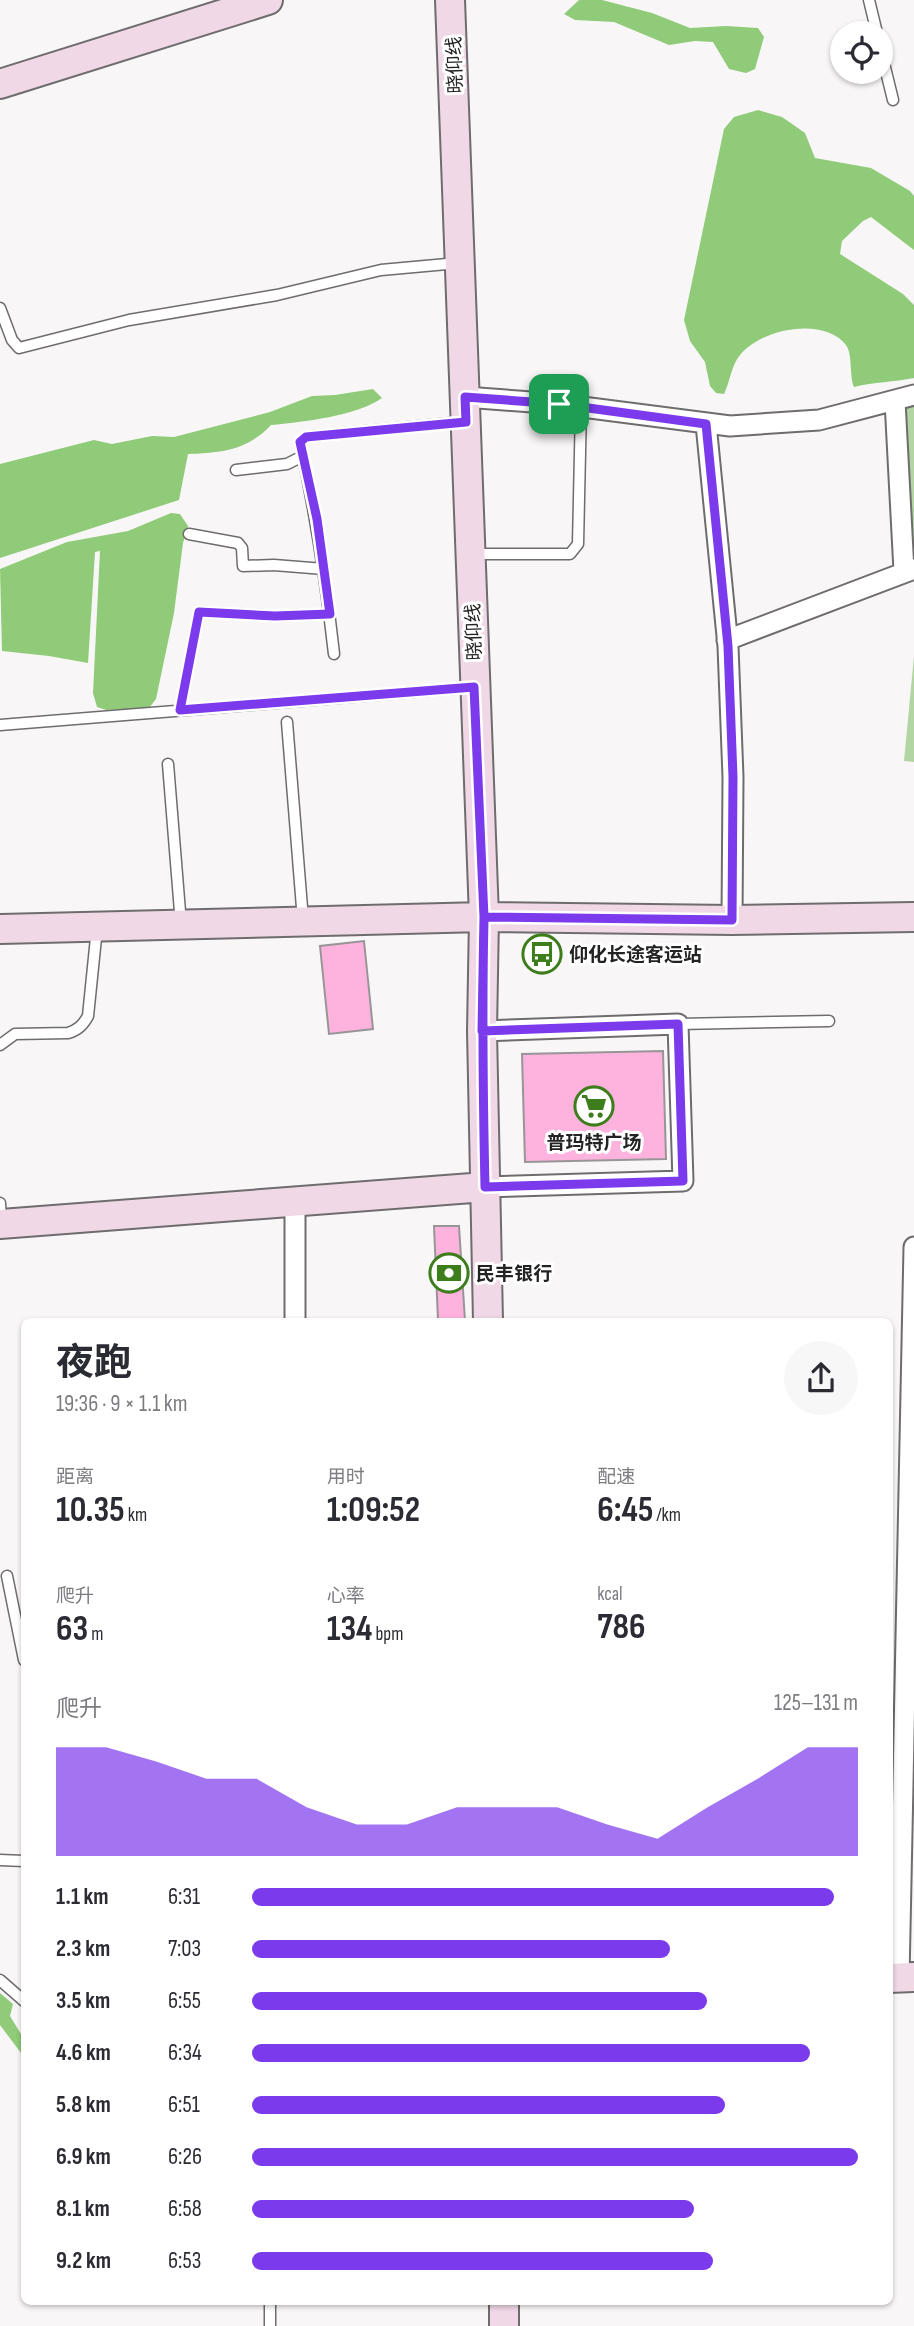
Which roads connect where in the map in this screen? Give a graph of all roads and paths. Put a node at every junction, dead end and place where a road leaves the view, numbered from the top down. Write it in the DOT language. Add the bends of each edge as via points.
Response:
graph roads {
  1 [pos="268,0"];
  2 [pos="450,0"];
  3 [pos="869,0"];
  4 [pos="874,21"];
  5 [pos="0,84"];
  6 [pos="889,84"];
  7 [pos="893,100"];
  8 [pos="460,263"];
  9 [pos="0,308"];
  10 [pos="914,395"];
  11 [pos="895,401"];
  12 [pos="581,407"];
  13 [pos="465,410"];
  14 [pos="706,424"];
  15 [pos="303,456"];
  16 [pos="236,470"];
  17 [pos="189,534"];
  18 [pos="470,554"];
  19 [pos="324,569"];
  20 [pos="909,570"];
  21 [pos="330,614"];
  22 [pos="727,640"];
  23 [pos="334,654"];
  24 [pos="474,687"];
  25 [pos="180,710"];
  26 [pos="286,722"];
  27 [pos="0,725"];
  28 [pos="168,764"];
  29 [pos="484,917"];
  30 [pos="914,917"];
  31 [pos="732,920"];
  32 [pos="303,922"];
  33 [pos="181,925"];
  34 [pos="97,927"];
  35 [pos="0,929"];
  36 [pos="829,1021"];
  37 [pos="678,1024"];
  38 [pos="482,1031"];
  39 [pos="0,1045"];
  40 [pos="485,1187"];
  41 [pos="295,1201"];
  42 [pos="0,1217"];
  43 [pos="914,1250"];
  44 [pos="295,1318"];
  45 [pos="488,1318"];
  46 [pos="7,1576"];
  47 [pos="21,1645"];
  48 [pos="0,1860"];
  49 [pos="21,1861"];
  50 [pos="900,1978"];
  51 [pos="0,1980"];
  52 [pos="21,1998"];
  53 [pos="270,2305"];
  54 [pos="503,2305"];
  55 [pos="270,2326"];
  56 [pos="504,2326"];
  1 -- 5 [label="street"];
  2 -- 8 [label="street, 晓仰线"];
  3 -- 4 [label="lane"];
  6 -- 7 [label="lane"];
  8 -- 9 [label="lane" via="381,270 277,295 129,320 19,348"];
  8 -- 13 [label="street, 晓仰线"];
  10 -- 11 [label="street"];
  11 -- 14 [label="street" via="819,420"];
  11 -- 20 [label="street"];
  12 -- 13 [label="street"];
  12 -- 14 [label="street"];
  12 -- 18 [label="lane" via="578,544 570,554"];
  13 -- 15 [label="lane" via="306,437 300,442"];
  13 -- 18 [label="street, 晓仰线"];
  14 -- 22 [label="street"];
  15 -- 16 [label="lane" via="287,464"];
  15 -- 19 [label="lane"];
  17 -- 19 [label="lane" via="239,543 243,566"];
  18 -- 24 [label="street, 晓仰线"];
  19 -- 21 [label="lane"];
  20 -- 22 [label="street"];
  21 -- 23 [label="lane"];
  21 -- 25 [label="lane" via="199,612"];
  22 -- 31 [label="street" via="733,777"];
  24 -- 25 [label="lane"];
  24 -- 29 [label="street, 晓仰线"];
  25 -- 27 [label="lane"];
  26 -- 32 [label="lane"];
  28 -- 33 [label="lane"];
  29 -- 31 [label="street"];
  29 -- 32 [label="street"];
  29 -- 38 [label="street, 晓仰线"];
  30 -- 31 [label="street"];
  32 -- 33 [label="street"];
  33 -- 34 [label="street"];
  34 -- 35 [label="street"];
  34 -- 39 [label="lane" via="89,1016 84,1024 68,1033 15,1034"];
  36 -- 37 [label="lane"];
  37 -- 38 [label="street"];
  37 -- 40 [label="street" via="683,1181"];
  38 -- 40 [label="street, 晓仰线"];
  40 -- 41 [label="street"];
  40 -- 45 [label="street, 晓仰线"];
  41 -- 42 [label="street"];
  41 -- 44 [label="street"];
  43 -- 50 [label="street"];
  46 -- 47 [label="lane"];
  48 -- 49 [label="lane"];
  51 -- 52 [label="lane"];
  53 -- 55 [label="lane"];
  54 -- 56 [label="street"];
}
